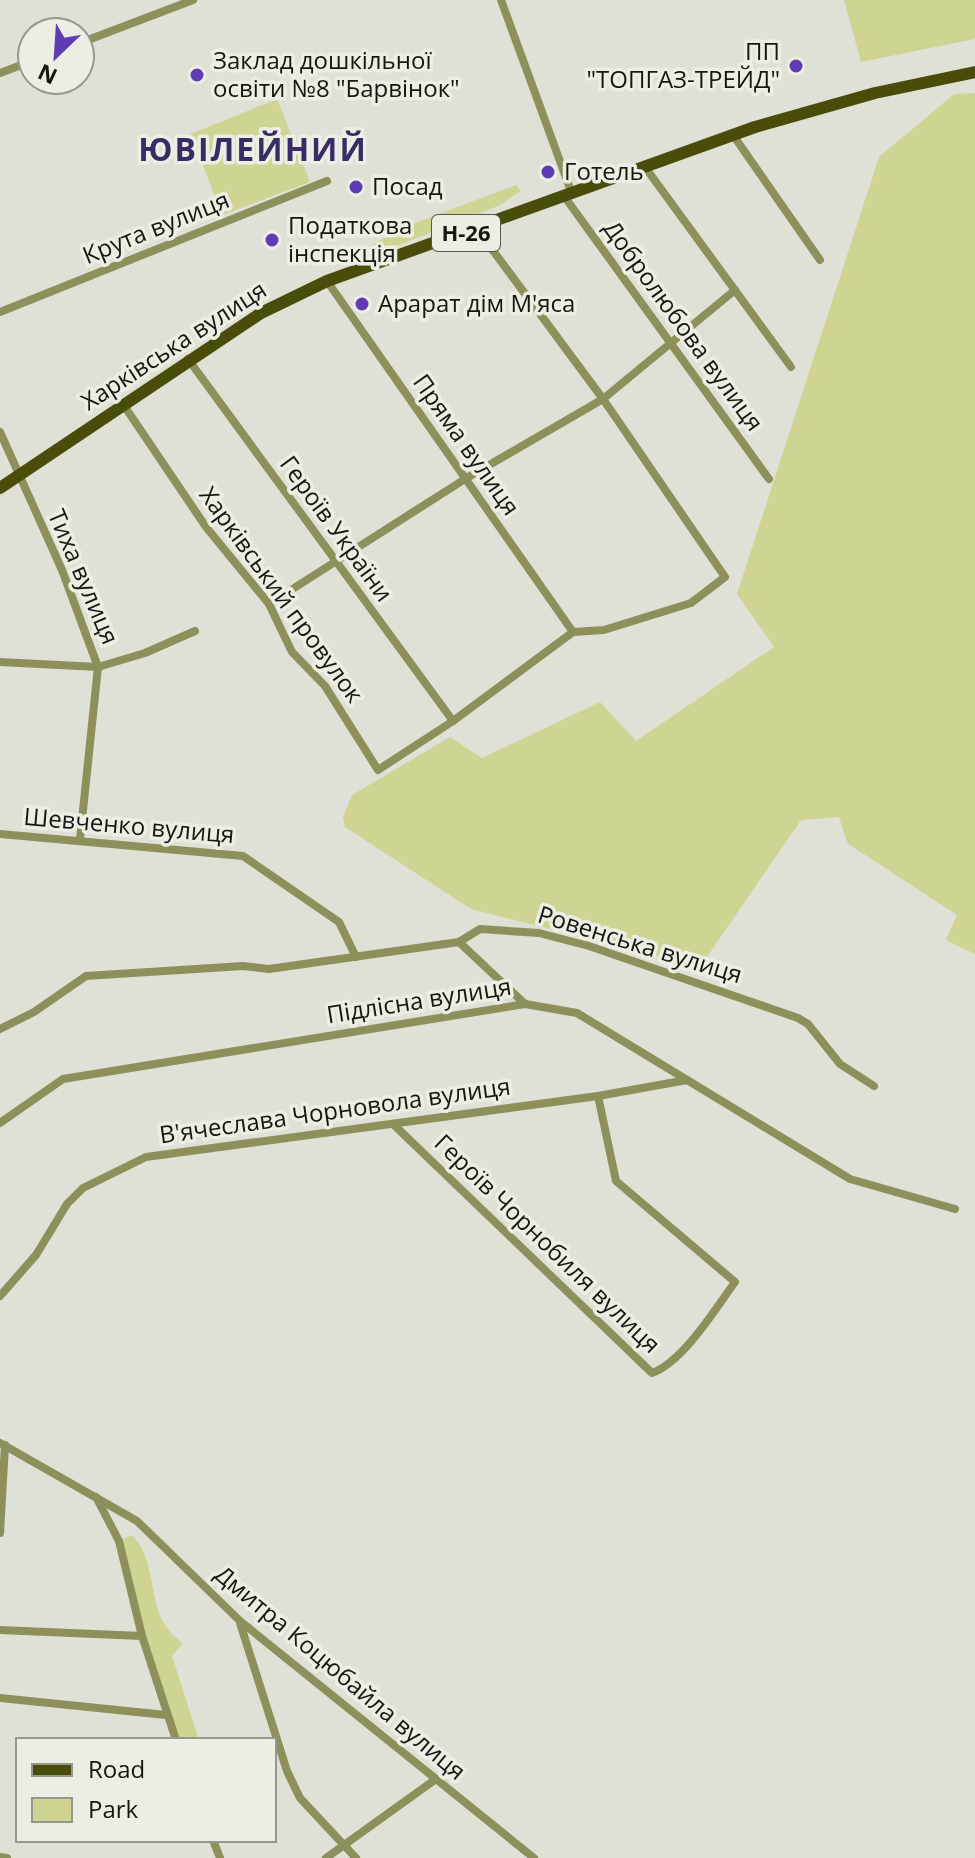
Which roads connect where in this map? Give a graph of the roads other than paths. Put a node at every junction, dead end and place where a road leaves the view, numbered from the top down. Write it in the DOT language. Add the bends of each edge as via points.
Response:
graph roads {
  1 [pos="193,0"];
  2 [pos="501,0"];
  3 [pos="96,37"];
  4 [pos="975,72"];
  5 [pos="733,135"];
  6 [pos="645,167"];
  7 [pos="327,181"];
  8 [pos="568,195"];
  9 [pos="477,229"];
  10 [pos="820,260"];
  11 [pos="327,281"];
  12 [pos="735,290"];
  13 [pos="0,312"];
  14 [pos="670,342"];
  15 [pos="188,359"];
  16 [pos="791,367"];
  17 [pos="603,399"];
  18 [pos="123,404"];
  19 [pos="0,432"];
  20 [pos="17,476"];
  21 [pos="465,479"];
  22 [pos="769,479"];
  23 [pos="0,488"];
  24 [pos="334,560"];
  25 [pos="269,604"];
  26 [pos="195,631"];
  27 [pos="573,632"];
  28 [pos="0,662"];
  29 [pos="98,667"];
  30 [pos="453,721"];
  31 [pos="0,834"];
  32 [pos="80,839"];
  33 [pos="459,942"];
  34 [pos="356,957"];
  35 [pos="525,1004"];
  36 [pos="0,1029"];
  37 [pos="687,1080"];
  38 [pos="874,1086"];
  39 [pos="598,1096"];
  40 [pos="0,1123"];
  41 [pos="393,1124"];
  42 [pos="955,1209"];
  43 [pos="0,1296"];
  44 [pos="2,1442"];
  45 [pos="1,1494"];
  46 [pos="95,1496"];
  47 [pos="0,1533"];
  48 [pos="240,1621"];
  49 [pos="0,1630"];
  50 [pos="142,1636"];
  51 [pos="0,1698"];
  52 [pos="166,1715"];
  53 [pos="175,1738"];
  54 [pos="436,1779"];
  55 [pos="342,1843"];
  56 [pos="0,1857"];
  57 [pos="7,1858"];
  58 [pos="326,1858"];
  59 [pos="356,1858"];
  60 [pos="534,1858"];
  1 -- 3 [label="street"];
  2 -- 8 [label="street, Добролюбова вулиця"];
  4 -- 5 [label="main road, Харківська вулиця / Н-26" via="875,93"];
  5 -- 6 [label="main road, Харківська вулиця / Н-26"];
  5 -- 10 [label="street"];
  6 -- 8 [label="main road, Харківська вулиця / Н-26"];
  6 -- 12 [label="street"];
  7 -- 13 [label="street, Крута вулиця"];
  8 -- 9 [label="main road, Харківська вулиця / Н-26"];
  8 -- 14 [label="street, Добролюбова вулиця"];
  9 -- 11 [label="main road, Харківська вулиця / Н-26"];
  9 -- 17 [label="street"];
  11 -- 15 [label="main road, Харківська вулиця / Н-26" via="261,313"];
  11 -- 21 [label="street, Пряма вулиця"];
  12 -- 14 [label="street"];
  12 -- 16 [label="street"];
  14 -- 17 [label="street"];
  14 -- 22 [label="street, Добролюбова вулиця"];
  15 -- 18 [label="main road, Харківська вулиця / Н-26"];
  15 -- 24 [label="street, Героїв України"];
  17 -- 21 [label="street"];
  17 -- 27 [label="street" via="725,577 691,603 604,630"];
  18 -- 20 [label="main road, Харківська вулиця / Н-26"];
  18 -- 25 [label="street, Харківський провулок" via="206,527"];
  19 -- 20 [label="street, Тиха вулиця"];
  20 -- 23 [label="main road, Харківська вулиця / Н-26"];
  20 -- 29 [label="street, Тиха вулиця" via="62,570"];
  21 -- 24 [label="street"];
  21 -- 27 [label="street, Пряма вулиця"];
  24 -- 25 [label="street"];
  24 -- 30 [label="street, Героїв України"];
  25 -- 30 [label="street, Харківський провулок" via="292,652 325,686 378,770"];
  26 -- 29 [label="street"];
  27 -- 30 [label="street"];
  28 -- 29 [label="street"];
  29 -- 32 [label="street, Тиха вулиця"];
  31 -- 32 [label="street, Шевченко вулиця"];
  32 -- 34 [label="street, Шевченко вулиця" via="243,856 339,922"];
  33 -- 34 [label="street, Ровенська вулиця"];
  33 -- 35 [label="street"];
  33 -- 38 [label="street, Ровенська вулиця" via="480,929 539,933 766,1004 808,1024 840,1064"];
  34 -- 36 [label="street, Ровенська вулиця" via="269,969 86,976"];
  35 -- 37 [label="street, Підлісна вулиця" via="577,1013"];
  35 -- 40 [label="street, Підлісна вулиця" via="63,1079"];
  37 -- 39 [label="street, В'ячеслава Чорновола вулиця"];
  37 -- 42 [label="street, Підлісна вулиця" via="850,1179"];
  39 -- 41 [label="street, В'ячеслава Чорновола вулиця"];
  39 -- 41 [label="street, Героїв Чорнобиля вулиця" via="616,1181 735,1282 698,1332 652,1373"];
  41 -- 43 [label="street, В'ячеслава Чорновола вулиця" via="146,1157 83,1188"];
  44 -- 45 [label="street"];
  44 -- 46 [label="street, Дмитра Коцюбайла вулиця"];
  45 -- 47 [label="street"];
  46 -- 48 [label="street, Дмитра Коцюбайла вулиця" via="137,1521"];
  46 -- 50 [label="street" via="119,1541"];
  48 -- 54 [label="street, Дмитра Коцюбайла вулиця"];
  48 -- 55 [label="street" via="287,1771 300,1798"];
  49 -- 50 [label="street"];
  50 -- 52 [label="street"];
  51 -- 52 [label="street"];
  52 -- 53 [label="street"];
  54 -- 55 [label="street"];
  54 -- 60 [label="street, Дмитра Коцюбайла вулиця"];
  55 -- 58 [label="street"];
  55 -- 59 [label="street"];
  56 -- 57 [label="street"];
}
